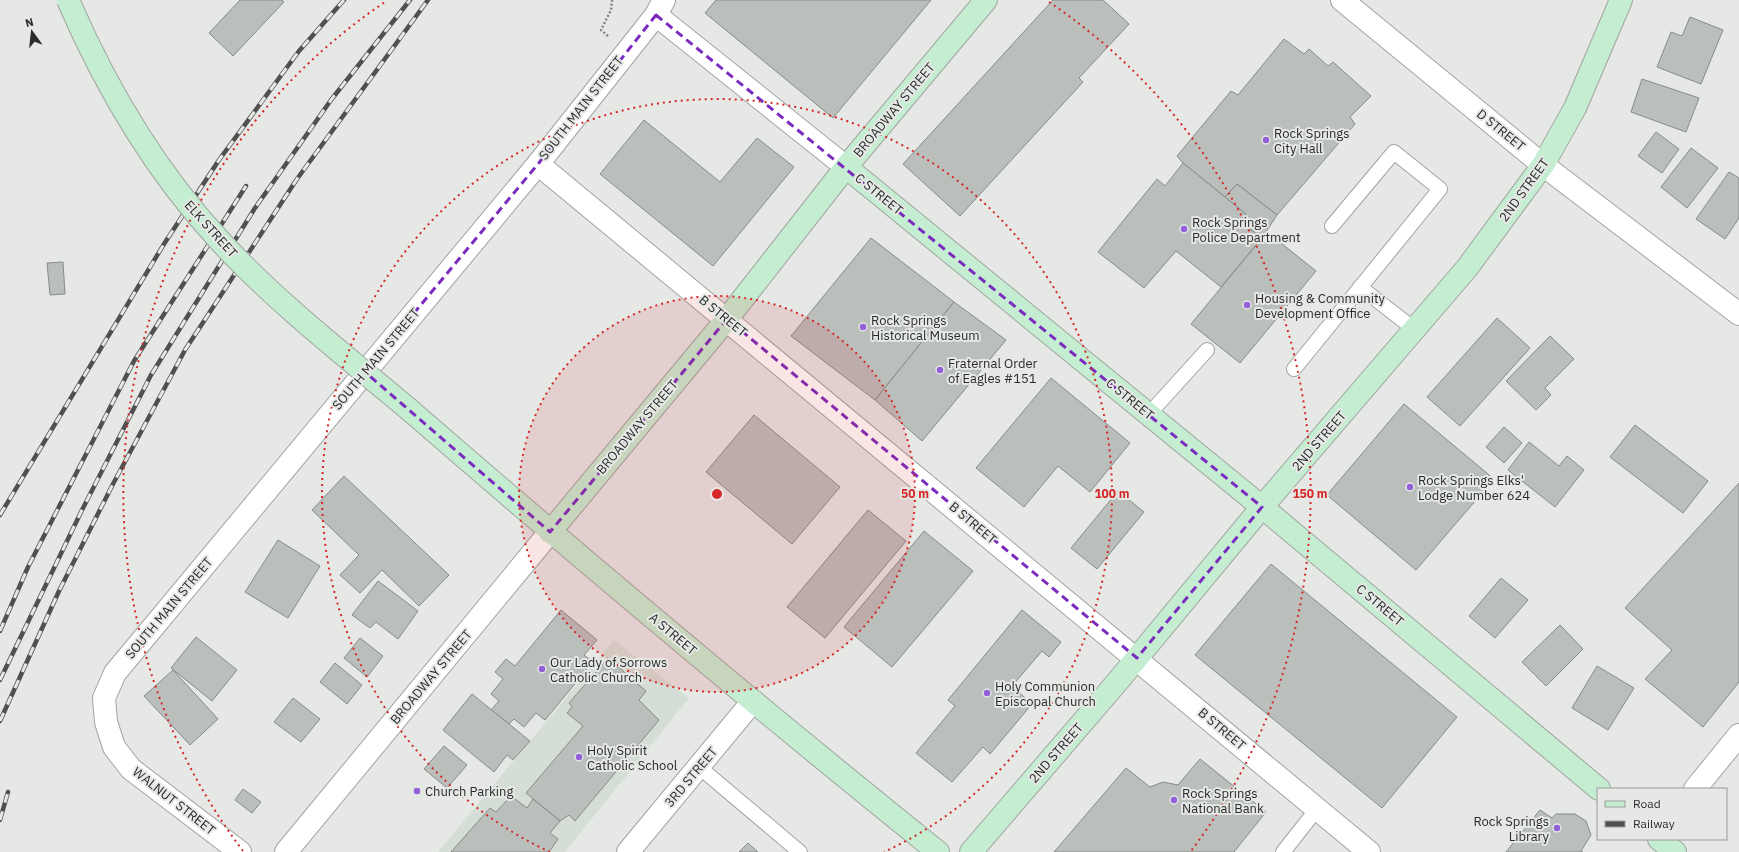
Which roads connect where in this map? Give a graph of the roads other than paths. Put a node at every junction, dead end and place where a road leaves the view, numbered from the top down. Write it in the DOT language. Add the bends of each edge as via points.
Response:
graph roads {
  1 [pos="68,0"];
  2 [pos="986,0"];
  3 [pos="1342,0"];
  4 [pos="1621,0"];
  5 [pos="660,7"];
  6 [pos="538,164"];
  7 [pos="1544,165"];
  8 [pos="846,167"];
  9 [pos="1332,226"];
  10 [pos="1360,287"];
  11 [pos="1739,314"];
  12 [pos="727,319"];
  13 [pos="1414,329"];
  14 [pos="1207,350"];
  15 [pos="1294,369"];
  16 [pos="412,412"];
  17 [pos="1149,414"];
  18 [pos="1262,507"];
  19 [pos="550,532"];
  20 [pos="1137,658"];
  21 [pos="753,701"];
  22 [pos="106,722"];
  23 [pos="1739,735"];
  24 [pos="699,767"];
  25 [pos="1598,788"];
  26 [pos="1696,788"];
  27 [pos="1317,809"];
  28 [pos="1660,840"];
  29 [pos="240,852"];
  30 [pos="286,852"];
  31 [pos="628,852"];
  32 [pos="800,852"];
  33 [pos="938,852"];
  34 [pos="971,852"];
  35 [pos="1283,852"];
  36 [pos="1369,852"];
  37 [pos="1675,852"];
  1 -- 16 [label="street, ELK STREET, bridge" via="83,35 134,129 177,191 220,241 271,292"];
  2 -- 8 [label="street, BROADWAY STREET"];
  3 -- 7 [label="street, D STREET"];
  4 -- 7 [label="street, 2ND STREET" via="1575,108"];
  5 -- 6 [label="street, SOUTH MAIN STREET"];
  5 -- 8 [label="street, C STREET"];
  6 -- 12 [label="street, B STREET"];
  6 -- 22 [label="street, SOUTH MAIN STREET" via="115,673 104,698"];
  7 -- 11 [label="street, D STREET"];
  7 -- 13 [label="street, 2ND STREET" via="1467,268"];
  8 -- 12 [label="street, BROADWAY STREET"];
  8 -- 17 [label="street, C STREET"];
  9 -- 10 [label="lane" via="1394,152 1440,189"];
  10 -- 13 [label="lane"];
  10 -- 15 [label="lane"];
  12 -- 19 [label="street, BROADWAY STREET"];
  12 -- 20 [label="street, B STREET"];
  13 -- 18 [label="street, 2ND STREET"];
  14 -- 17 [label="lane"];
  16 -- 19 [label="street, A STREET"];
  17 -- 18 [label="street, C STREET"];
  18 -- 20 [label="street, 2ND STREET"];
  18 -- 25 [label="street, C STREET"];
  19 -- 21 [label="street, A STREET"];
  19 -- 30 [label="street, BROADWAY STREET"];
  20 -- 27 [label="street, B STREET"];
  20 -- 34 [label="street, 2ND STREET"];
  21 -- 24 [label="street, 3RD STREET"];
  21 -- 33 [label="street, A STREET"];
  22 -- 29 [label="street, WALNUT STREET" via="114,748 131,769"];
  23 -- 26 [label="street"];
  24 -- 31 [label="street, 3RD STREET"];
  24 -- 32 [label="lane"];
  27 -- 35 [label="lane"];
  27 -- 36 [label="street, B STREET"];
  28 -- 37 [label="street"];
}
